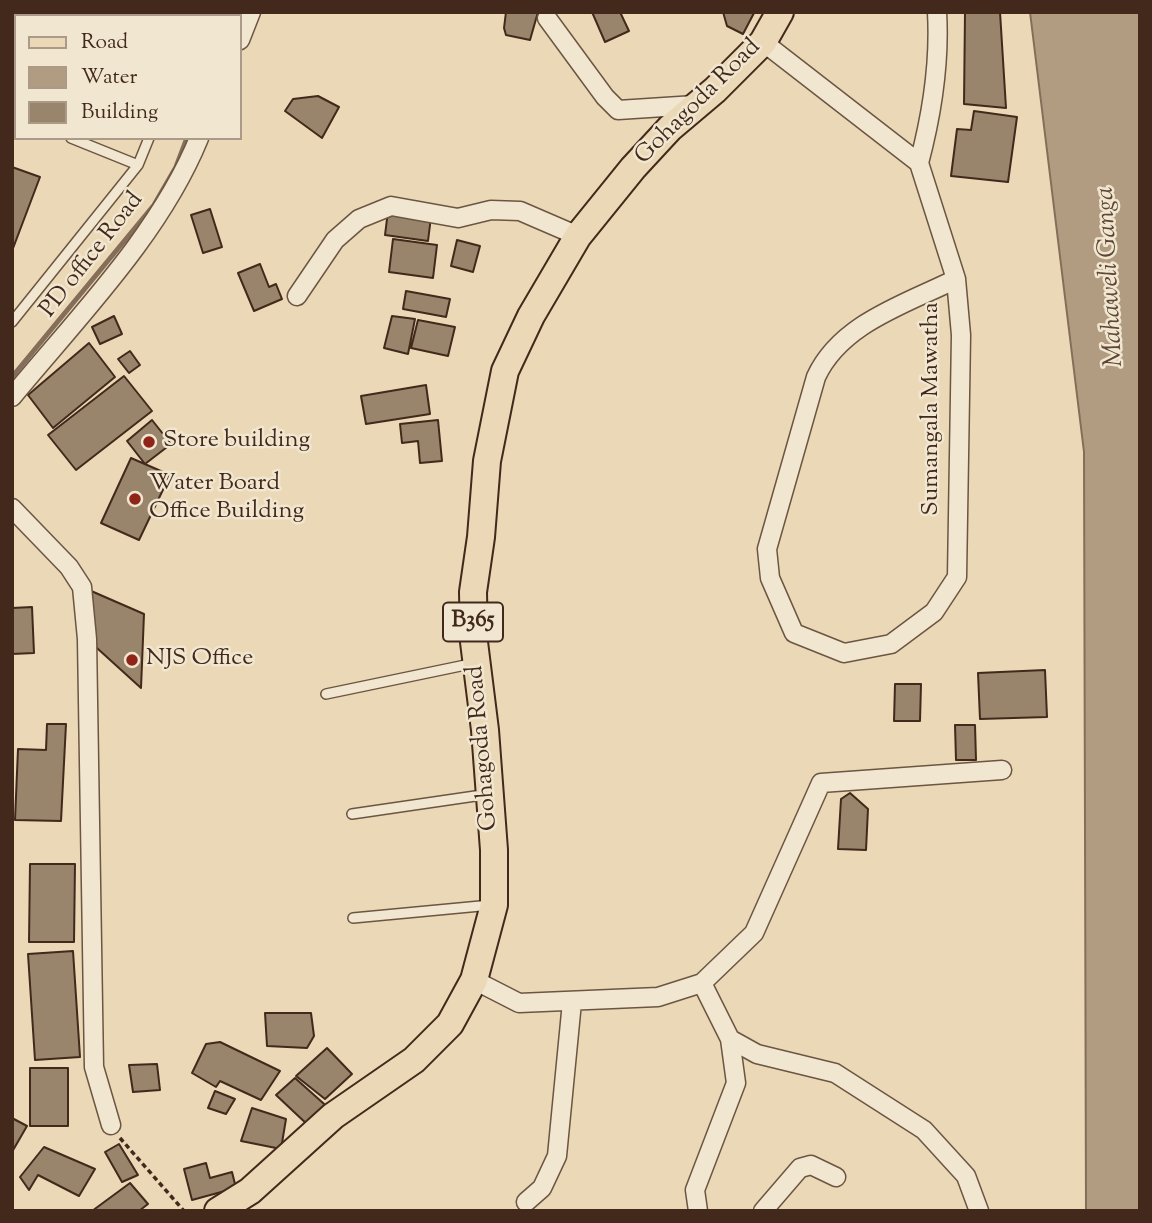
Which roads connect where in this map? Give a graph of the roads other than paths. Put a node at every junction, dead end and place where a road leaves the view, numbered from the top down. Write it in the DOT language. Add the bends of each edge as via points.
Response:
graph roads {
  1 [pos="251,12"];
  2 [pos="780,12"];
  3 [pos="937,12"];
  4 [pos="547,18"];
  5 [pos="242,35"];
  6 [pos="763,42"];
  7 [pos="695,105"];
  8 [pos="76,140"];
  9 [pos="148,140"];
  10 [pos="198,140"];
  11 [pos="919,163"];
  12 [pos="138,165"];
  13 [pos="578,236"];
  14 [pos="957,279"];
  15 [pos="297,296"];
  16 [pos="12,322"];
  17 [pos="12,397"];
  18 [pos="12,508"];
  19 [pos="476,663"];
  20 [pos="326,694"];
  21 [pos="1002,770"];
  22 [pos="490,794"];
  23 [pos="352,814"];
  24 [pos="494,905"];
  25 [pos="353,918"];
  26 [pos="474,981"];
  27 [pos="702,983"];
  28 [pos="572,1002"];
  29 [pos="730,1039"];
  30 [pos="111,1125"];
  31 [pos="836,1177"];
  32 [pos="526,1202"];
  33 [pos="218,1211"];
  34 [pos="698,1211"];
  35 [pos="763,1211"];
  36 [pos="979,1211"];
  1 -- 5 [label="street"];
  2 -- 6 [label="main road, Gohagoda Road / B365"];
  3 -- 11 [label="street" via="939,41 929,126"];
  4 -- 7 [label="street" via="618,110"];
  6 -- 7 [label="main road, Gohagoda Road / B365"];
  6 -- 11 [label="street"];
  7 -- 13 [label="main road, Gohagoda Road / B365" via="633,168"];
  8 -- 12 [label="lane"];
  9 -- 12 [label="lane"];
  10 -- 17 [label="street, PD office Road" via="178,185 123,262"];
  11 -- 14 [label="street, Sumangala Mawatha"];
  12 -- 16 [label="lane"];
  13 -- 15 [label="street" via="520,211 458,218 391,206 359,219 335,240"];
  13 -- 19 [label="main road, Gohagoda Road / B365" via="505,371 487,461 473,592"];
  14 -- 14 [label="street, Sumangala Mawatha" via="961,335 957,577 934,612 891,644 844,653 794,634 770,579 767,549 816,377 824,361 857,328"];
  18 -- 30 [label="street" via="69,567 82,587 87,639 94,1067"];
  19 -- 20 [label="lane"];
  19 -- 22 [label="main road, Gohagoda Road / B365"];
  21 -- 27 [label="street" via="821,783 754,933"];
  22 -- 23 [label="lane"];
  22 -- 24 [label="main road, Gohagoda Road / B365"];
  24 -- 25 [label="lane"];
  24 -- 26 [label="main road, Gohagoda Road / B365"];
  26 -- 28 [label="street" via="519,1003"];
  26 -- 33 [label="main road, Gohagoda Road / B365" via="450,1024 415,1060 333,1116 250,1191"];
  27 -- 28 [label="street" via="658,997"];
  27 -- 29 [label="street"];
  28 -- 32 [label="street" via="557,1156 542,1188"];
  29 -- 34 [label="street" via="736,1083 695,1190"];
  29 -- 36 [label="street" via="757,1054 835,1073 923,1130 966,1176"];
  31 -- 35 [label="street" via="811,1165 800,1168"];
}
